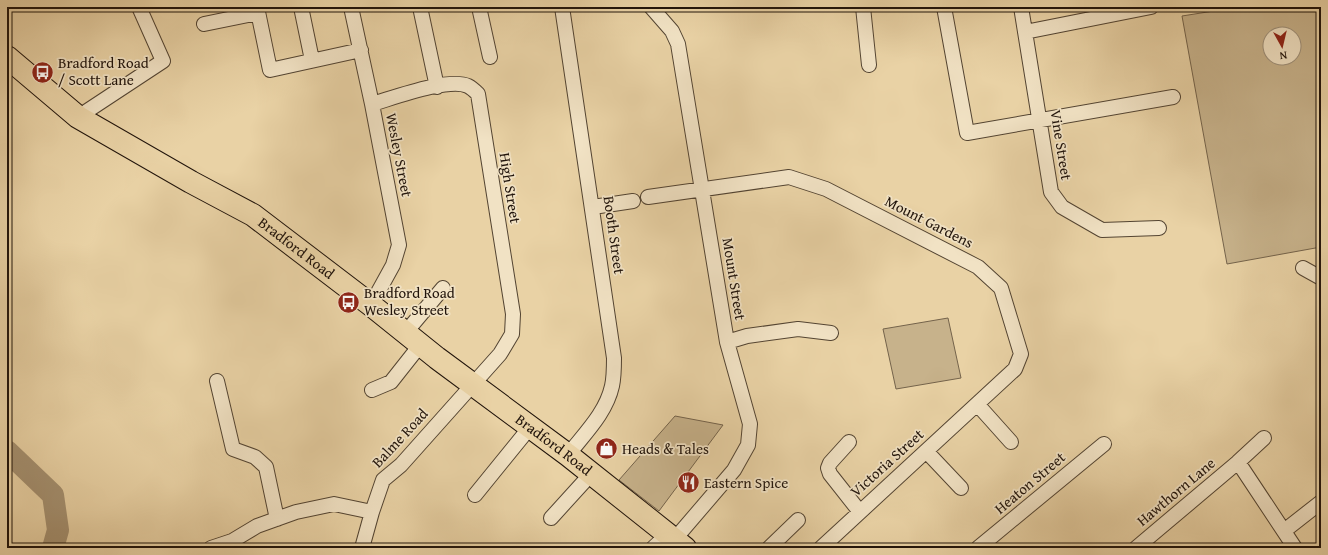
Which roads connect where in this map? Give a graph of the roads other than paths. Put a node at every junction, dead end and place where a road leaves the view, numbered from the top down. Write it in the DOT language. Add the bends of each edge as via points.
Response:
graph roads {
  1 [pos="139,7"];
  2 [pos="301,7"];
  3 [pos="351,7"];
  4 [pos="420,7"];
  5 [pos="479,7"];
  6 [pos="562,7"];
  7 [pos="651,7"];
  8 [pos="863,7"];
  9 [pos="944,7"];
  10 [pos="1020,7"];
  11 [pos="1151,7"];
  12 [pos="258,10"];
  13 [pos="204,24"];
  14 [pos="1025,32"];
  15 [pos="361,50"];
  16 [pos="7,57"];
  17 [pos="490,57"];
  18 [pos="312,60"];
  19 [pos="869,65"];
  20 [pos="437,87"];
  21 [pos="1173,97"];
  22 [pos="372,104"];
  23 [pos="78,117"];
  24 [pos="1040,121"];
  25 [pos="702,190"];
  26 [pos="648,197"];
  27 [pos="633,201"];
  28 [pos="593,207"];
  29 [pos="1159,228"];
  30 [pos="1303,268"];
  31 [pos="1321,278"];
  32 [pos="443,288"];
  33 [pos="371,305"];
  34 [pos="831,333"];
  35 [pos="414,338"];
  36 [pos="727,342"];
  37 [pos="217,381"];
  38 [pos="473,385"];
  39 [pos="372,390"];
  40 [pos="977,404"];
  41 [pos="531,426"];
  42 [pos="1264,438"];
  43 [pos="849,442"];
  44 [pos="1011,442"];
  45 [pos="1104,444"];
  46 [pos="926,452"];
  47 [pos="568,454"];
  48 [pos="1238,462"];
  49 [pos="591,474"];
  50 [pos="961,488"];
  51 [pos="475,495"];
  52 [pos="1321,502"];
  53 [pos="372,512"];
  54 [pos="860,512"];
  55 [pos="277,518"];
  56 [pos="551,518"];
  57 [pos="798,520"];
  58 [pos="1284,531"];
  59 [pos="670,543"];
  60 [pos="232,544"];
  61 [pos="823,547"];
  62 [pos="211,548"];
  63 [pos="362,548"];
  64 [pos="770,548"];
  65 [pos="978,548"];
  66 [pos="1136,548"];
  67 [pos="1295,548"];
  1 -- 23 [label="street" via="163,61"];
  2 -- 18 [label="street"];
  3 -- 15 [label="street, Wesley Street"];
  4 -- 20 [label="street"];
  5 -- 17 [label="street"];
  6 -- 28 [label="street, Booth Street"];
  7 -- 25 [label="street, Mount Street" via="672,31 678,44"];
  8 -- 19 [label="street"];
  9 -- 24 [label="street" via="967,133"];
  10 -- 14 [label="street, Vine Street"];
  11 -- 14 [label="street"];
  12 -- 13 [label="street"];
  12 -- 18 [label="street" via="270,70"];
  14 -- 24 [label="street, Vine Street"];
  15 -- 18 [label="street"];
  15 -- 22 [label="street, Wesley Street"];
  16 -- 23 [label="main road, Bradford Road"];
  20 -- 22 [label="street, High Street"];
  20 -- 38 [label="street, High Street" via="452,83 468,86 478,94 513,314 512,334 500,354"];
  21 -- 24 [label="street"];
  22 -- 33 [label="street, Wesley Street" via="399,245 393,265"];
  23 -- 33 [label="main road, Bradford Road" via="253,215"];
  24 -- 29 [label="street, Vine Street" via="1051,192 1062,207 1102,230"];
  25 -- 26 [label="street, Mount Gardens"];
  25 -- 36 [label="street, Mount Street"];
  25 -- 40 [label="street, Mount Gardens" via="789,178 826,189 978,266 1001,288 1021,354 1015,369"];
  27 -- 28 [label="street"];
  28 -- 47 [label="street, Booth Street" via="614,358 613,384 602,413"];
  30 -- 31 [label="street"];
  32 -- 35 [label="street"];
  33 -- 35 [label="main road, Bradford Road"];
  34 -- 36 [label="street" via="798,329 747,336"];
  35 -- 38 [label="main road, Bradford Road"];
  35 -- 39 [label="street" via="391,382"];
  36 -- 59 [label="street, Mount Street" via="750,424 748,446 734,470"];
  37 -- 55 [label="street" via="233,449 255,457 266,467"];
  38 -- 41 [label="main road, Bradford Road"];
  38 -- 53 [label="street, Balme Road" via="401,465 383,480"];
  40 -- 44 [label="street"];
  40 -- 46 [label="street, Victoria Street"];
  41 -- 47 [label="main road, Bradford Road"];
  41 -- 51 [label="street"];
  42 -- 48 [label="street, Hawthorn Lane"];
  43 -- 54 [label="street" via="828,468"];
  45 -- 65 [label="street, Heaton Street"];
  46 -- 50 [label="street"];
  46 -- 54 [label="street, Victoria Street"];
  47 -- 49 [label="main road, Bradford Road"];
  48 -- 58 [label="street, Hawthorn Lane"];
  48 -- 66 [label="street, Hawthorn Lane"];
  49 -- 56 [label="street"];
  49 -- 59 [label="main road, Bradford Road"];
  52 -- 58 [label="street"];
  53 -- 55 [label="street" via="334,504"];
  53 -- 63 [label="street, Balme Road"];
  54 -- 61 [label="street, Victoria Street"];
  55 -- 60 [label="street" via="257,526"];
  57 -- 64 [label="street"];
  58 -- 67 [label="street, Hawthorn Lane"];
  60 -- 62 [label="street"];
}
